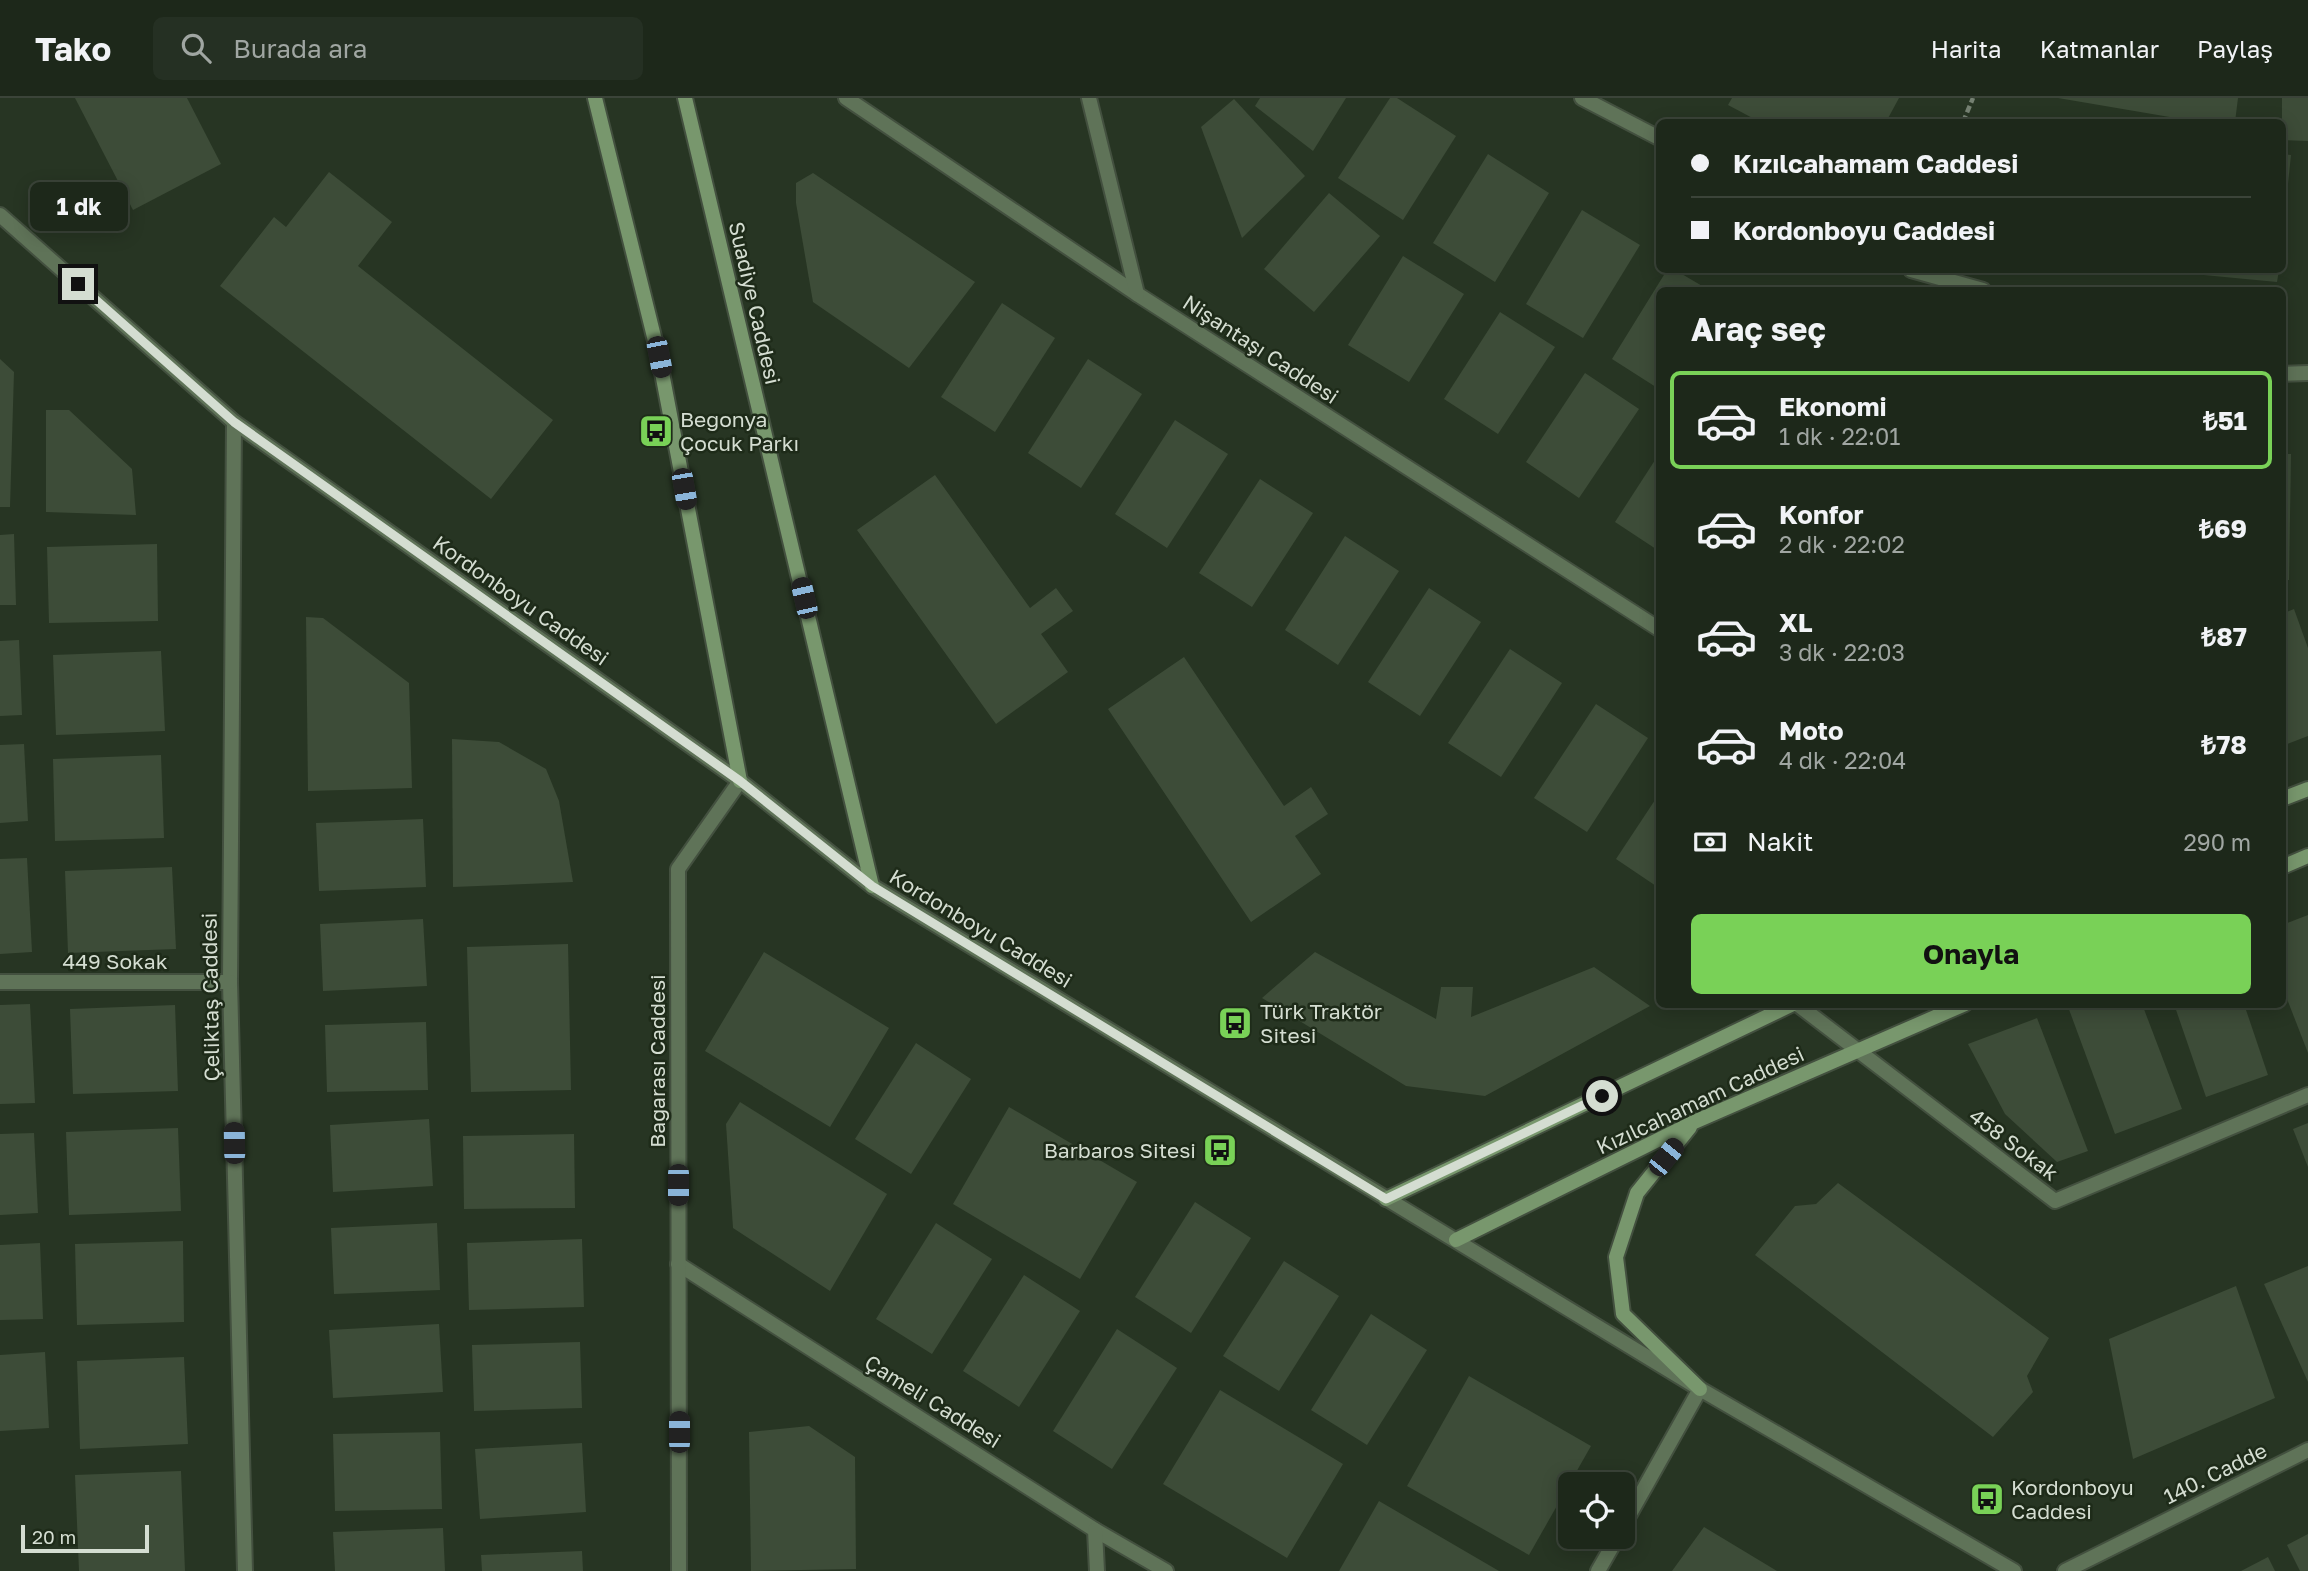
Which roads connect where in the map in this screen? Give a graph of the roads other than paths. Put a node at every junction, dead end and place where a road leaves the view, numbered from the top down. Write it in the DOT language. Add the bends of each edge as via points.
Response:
graph roads {
  1 [pos="595,98"];
  2 [pos="685,98"];
  3 [pos="846,98"];
  4 [pos="1089,98"];
  5 [pos="1582,98"];
  6 [pos="1656,136"];
  7 [pos="0,215"];
  8 [pos="1922,273"];
  9 [pos="1972,287"];
  10 [pos="1137,294"];
  11 [pos="2286,373"];
  12 [pos="2308,373"];
  13 [pos="234,422"];
  14 [pos="1656,627"];
  15 [pos="740,781"];
  16 [pos="2308,789"];
  17 [pos="2286,797"];
  18 [pos="2308,856"];
  19 [pos="2286,865"];
  20 [pos="872,886"];
  21 [pos="0,982"];
  22 [pos="230,982"];
  23 [pos="1787,1008"];
  24 [pos="1800,1008"];
  25 [pos="1956,1008"];
  26 [pos="1857,1051"];
  27 [pos="2308,1095"];
  28 [pos="1694,1122"];
  29 [pos="1386,1199"];
  30 [pos="1456,1240"];
  31 [pos="678,1264"];
  32 [pos="1700,1389"];
  33 [pos="2308,1450"];
  34 [pos="1635,1505"];
  35 [pos="1096,1530"];
  36 [pos="1611,1549"];
  37 [pos="245,1571"];
  38 [pos="679,1571"];
  39 [pos="1097,1571"];
  40 [pos="1166,1571"];
  41 [pos="1598,1571"];
  42 [pos="2014,1571"];
  43 [pos="2065,1571"];
  1 -- 15 [label="main road" via="659,357"];
  2 -- 20 [label="main road, Suadiye Caddesi"];
  3 -- 10 [label="street, Nişantaşı Caddesi"];
  4 -- 10 [label="street"];
  5 -- 6 [label="street"];
  7 -- 13 [label="street, Kordonboyu Caddesi"];
  8 -- 9 [label="street"];
  10 -- 14 [label="street, Nişantaşı Caddesi"];
  11 -- 12 [label="street"];
  13 -- 15 [label="street, Kordonboyu Caddesi"];
  13 -- 22 [label="street, Çeliktaş Caddesi"];
  15 -- 20 [label="street, Kordonboyu Caddesi"];
  15 -- 31 [label="street, Bağarası Caddesi" via="678,869"];
  16 -- 17 [label="main road"];
  18 -- 19 [label="main road"];
  20 -- 29 [label="street, Kordonboyu Caddesi"];
  21 -- 22 [label="street, 449 Sokak"];
  22 -- 37 [label="street, Çeliktaş Caddesi"];
  23 -- 29 [label="main road"];
  24 -- 26 [label="street, 458 Sokak"];
  25 -- 26 [label="main road, Kızılcahamam Caddesi"];
  26 -- 27 [label="street, 458 Sokak" via="2055,1201"];
  26 -- 28 [label="main road, Kızılcahamam Caddesi"];
  28 -- 30 [label="main road, Kızılcahamam Caddesi"];
  28 -- 32 [label="main road" via="1637,1193 1616,1257 1623,1314"];
  29 -- 30 [label="street, Kordonboyu Caddesi"];
  30 -- 32 [label="street, Kordonboyu Caddesi"];
  31 -- 35 [label="street, Çameli Caddesi"];
  31 -- 38 [label="street, Bağarası Caddesi"];
  32 -- 34 [label="street"];
  32 -- 42 [label="street, Kordonboyu Caddesi"];
  33 -- 43 [label="street, 140. Cadde"];
  35 -- 39 [label="street"];
  35 -- 40 [label="street, Çameli Caddesi"];
  36 -- 41 [label="street"];
}
